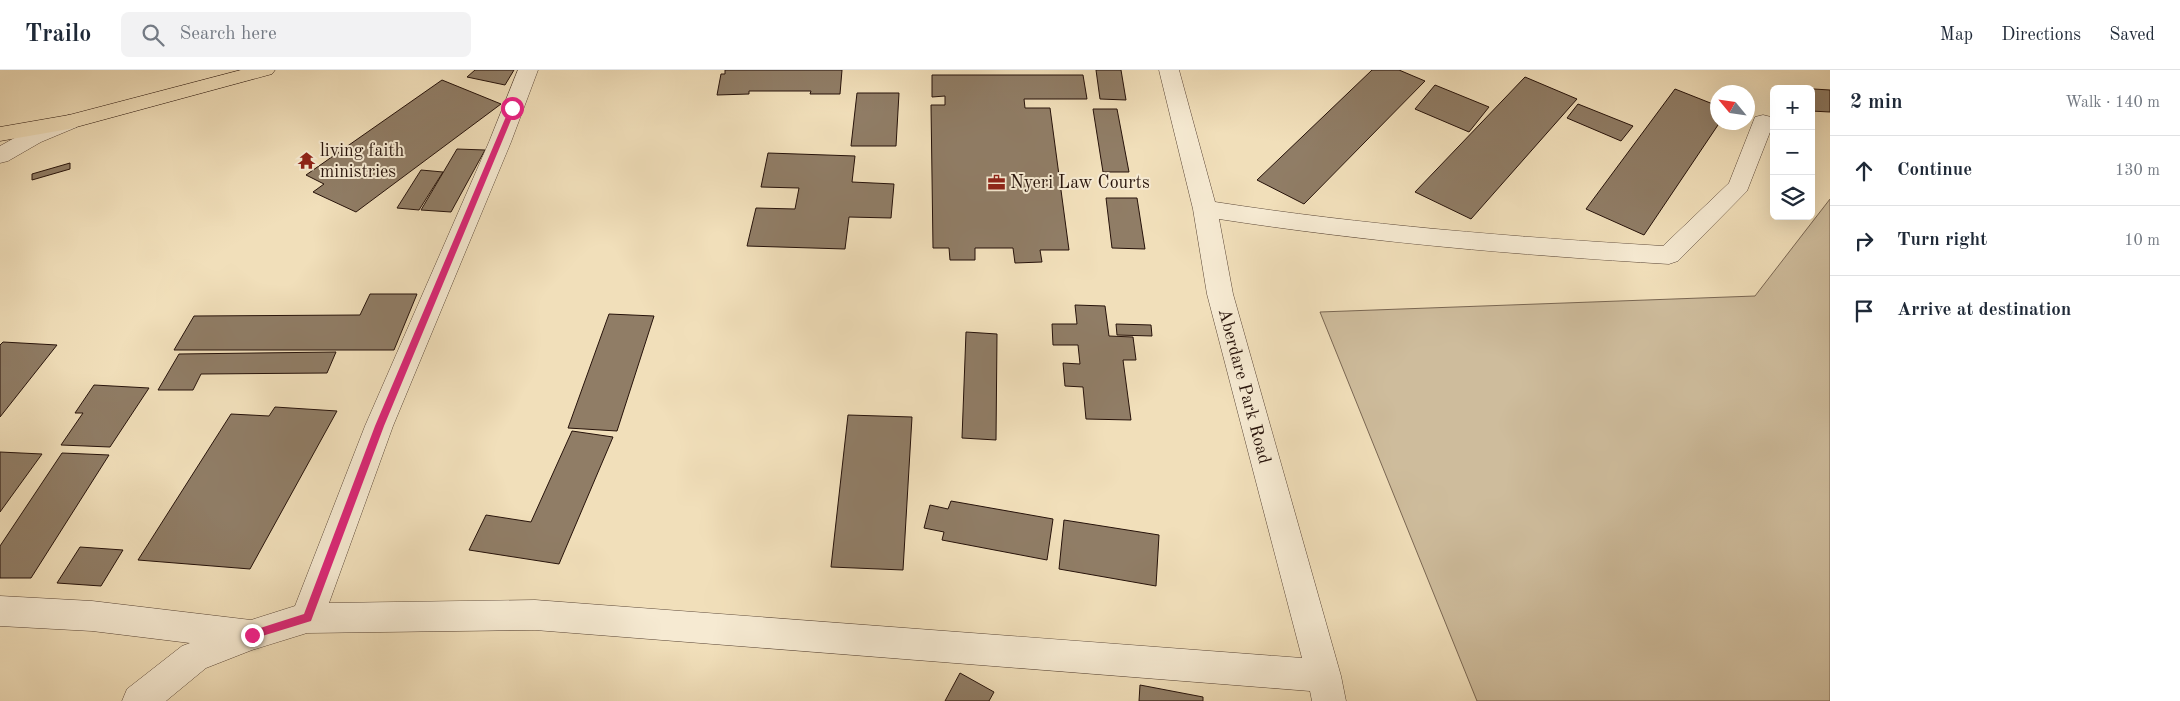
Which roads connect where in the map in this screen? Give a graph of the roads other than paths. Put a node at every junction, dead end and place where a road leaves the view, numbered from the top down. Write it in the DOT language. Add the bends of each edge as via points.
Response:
graph roads {
  1 [pos="265,70"];
  2 [pos="528,70"];
  3 [pos="1169,70"];
  4 [pos="69,122"];
  5 [pos="1763,122"];
  6 [pos="2,132"];
  7 [pos="0,156"];
  8 [pos="1205,209"];
  9 [pos="0,610"];
  10 [pos="307,618"];
  11 [pos="252,635"];
  12 [pos="1326,688"];
  13 [pos="139,701"];
  1 -- 4 [label="highway"];
  2 -- 10 [label="street" via="380,426"];
  3 -- 8 [label="street, Aberdare Park Road"];
  4 -- 6 [label="highway"];
  4 -- 7 [label="street"];
  5 -- 8 [label="street" via="1739,186 1669,255 1310,225"];
  8 -- 12 [label="street, Aberdare Park Road" via="1220,294"];
  9 -- 11 [label="street" via="92,616"];
  10 -- 11 [label="street"];
  10 -- 12 [label="street" via="535,615"];
  11 -- 13 [label="street" via="194,657"];
}
